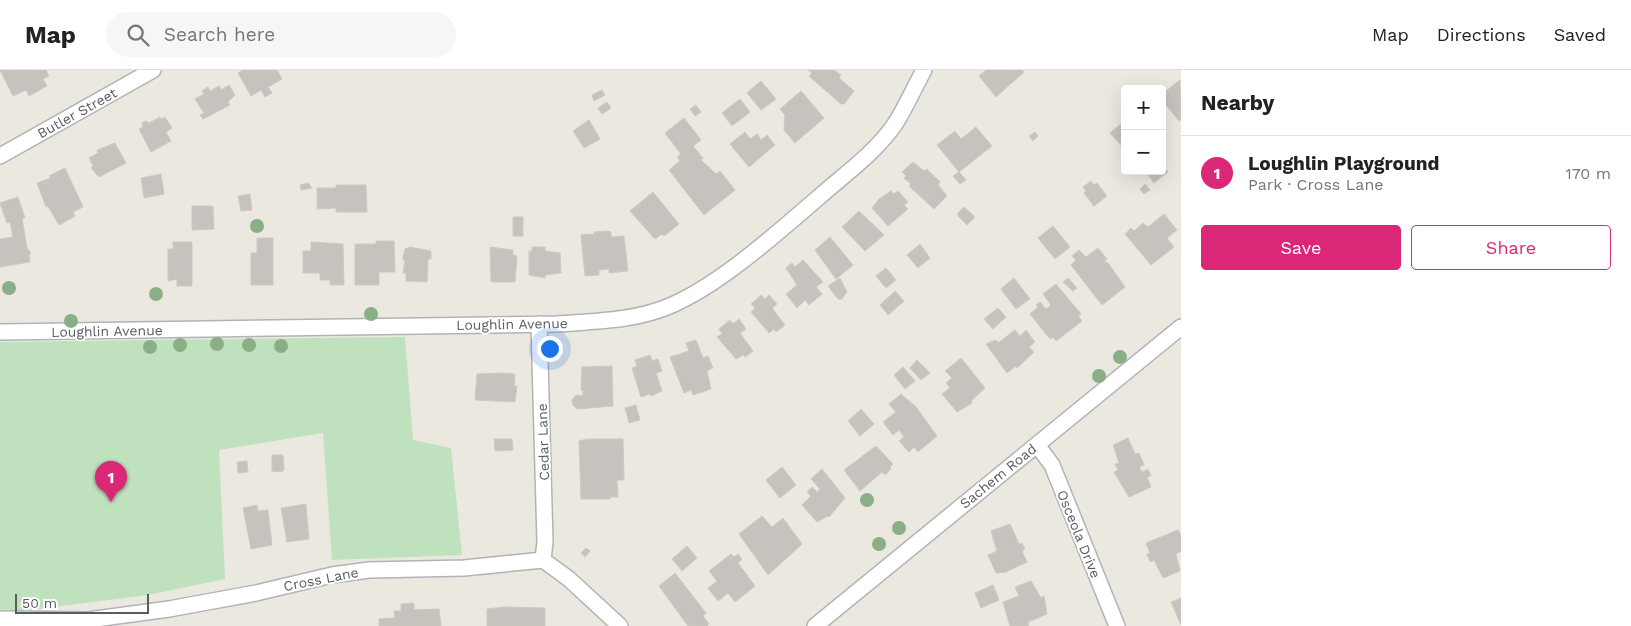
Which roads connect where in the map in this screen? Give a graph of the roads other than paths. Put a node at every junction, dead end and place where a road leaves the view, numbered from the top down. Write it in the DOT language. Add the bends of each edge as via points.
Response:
graph roads {
  1 [pos="153,70"];
  2 [pos="924,70"];
  3 [pos="0,156"];
  4 [pos="539,324"];
  5 [pos="1181,327"];
  6 [pos="0,332"];
  7 [pos="1037,445"];
  8 [pos="543,560"];
  9 [pos="0,619"];
  10 [pos="620,626"];
  11 [pos="815,626"];
  12 [pos="1117,626"];
  1 -- 3 [label="street, Butler Street"];
  2 -- 4 [label="street, Loughlin Avenue" via="895,124 871,152 704,289 671,305 622,319"];
  4 -- 6 [label="street, Loughlin Avenue"];
  4 -- 8 [label="street, Cedar Lane"];
  5 -- 7 [label="street, Sachem Road"];
  7 -- 11 [label="street, Sachem Road"];
  7 -- 12 [label="street, Osceola Drive" via="1052,465"];
  8 -- 9 [label="street, Cross Lane" via="464,568 332,574 256,593 88,620"];
  8 -- 10 [label="street"];
}
